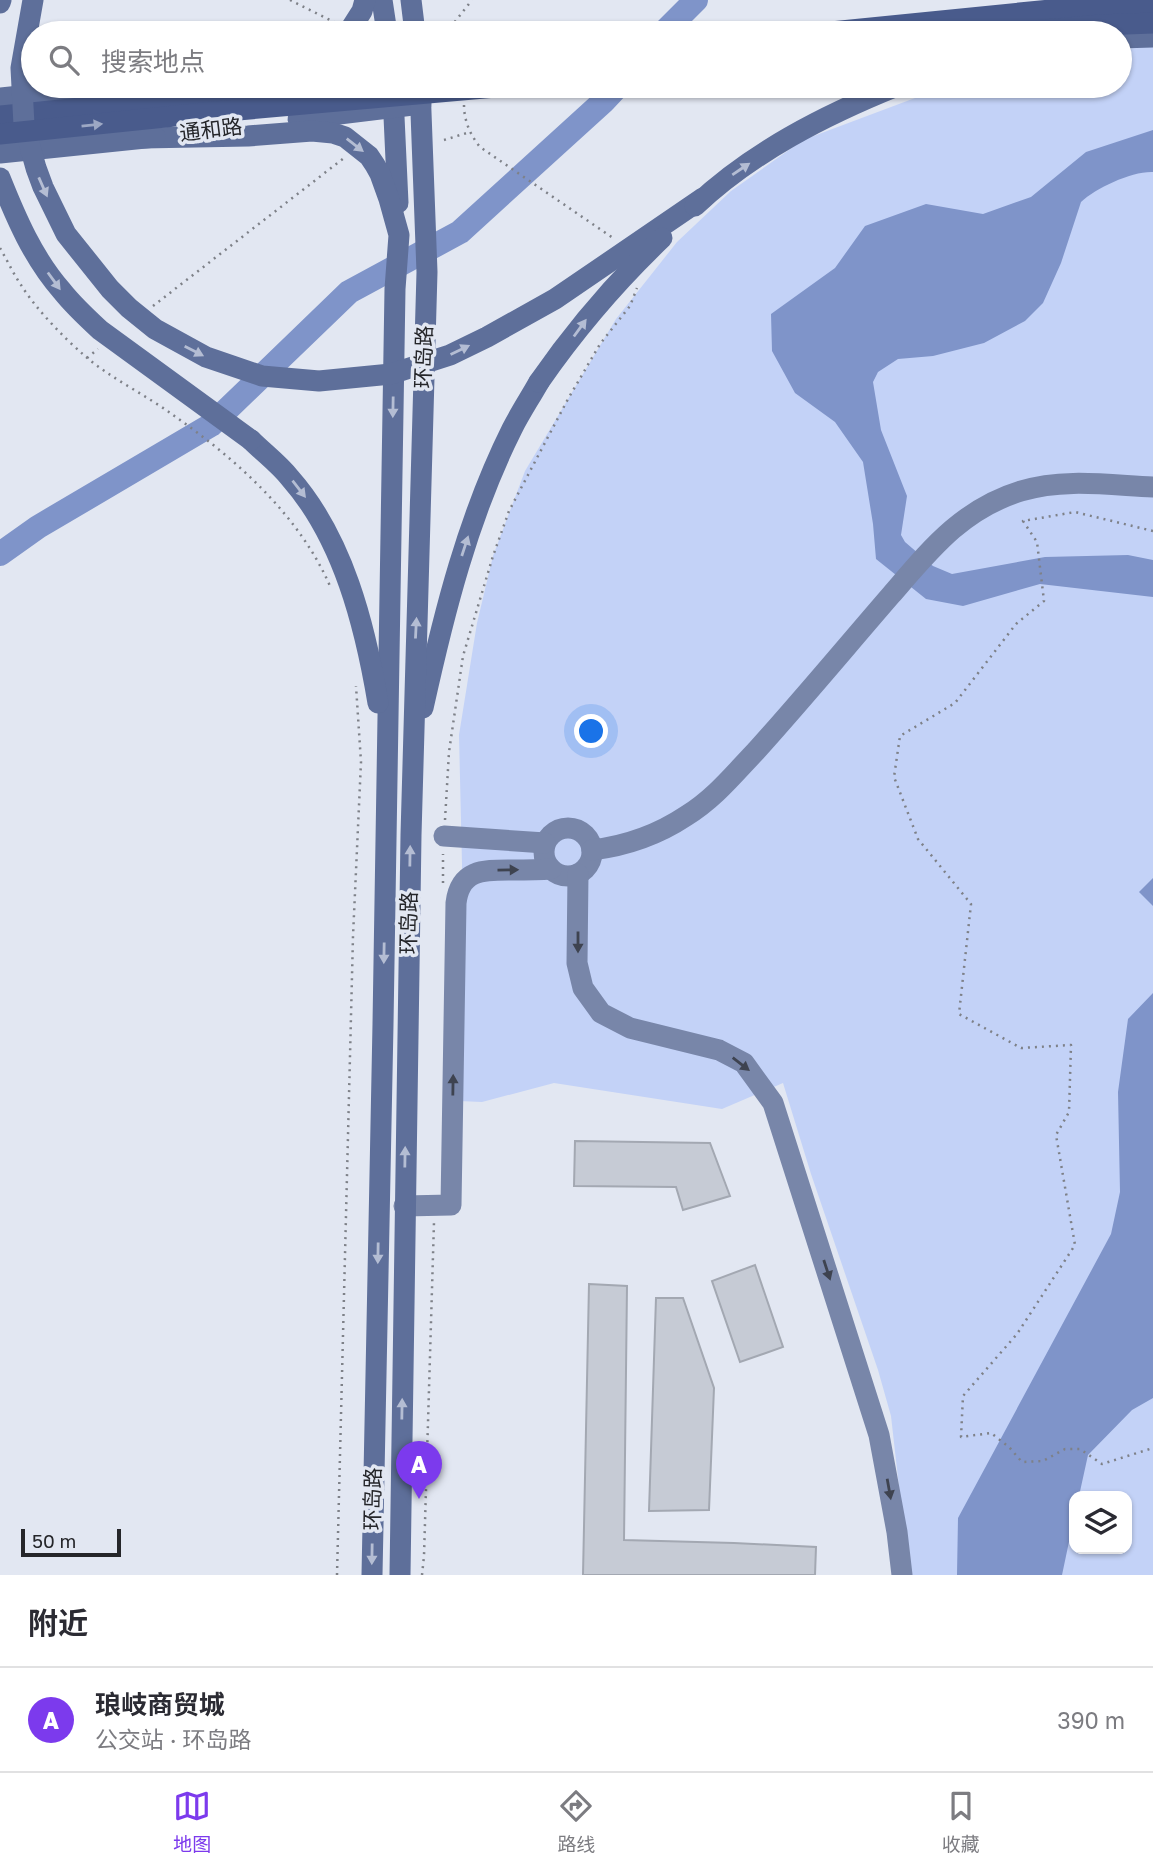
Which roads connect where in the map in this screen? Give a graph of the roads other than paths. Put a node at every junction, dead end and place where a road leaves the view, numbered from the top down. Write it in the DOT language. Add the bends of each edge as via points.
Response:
graph roads {
  1 [pos="33,0"];
  2 [pos="365,0"];
  3 [pos="382,0"];
  4 [pos="411,0"];
  5 [pos="1153,5"];
  6 [pos="29,21"];
  7 [pos="350,21"];
  8 [pos="385,21"];
  9 [pos="420,21"];
  10 [pos="939,21"];
  11 [pos="1132,23"];
  12 [pos="1153,23"];
  13 [pos="1153,37"];
  14 [pos="1132,38"];
  15 [pos="21,96"];
  16 [pos="0,98"];
  17 [pos="23,98"];
  18 [pos="179,98"];
  19 [pos="373,98"];
  20 [pos="394,98"];
  21 [pos="415,98"];
  22 [pos="421,98"];
  23 [pos="867,98"];
  24 [pos="394,108"];
  25 [pos="0,116"];
  26 [pos="0,134"];
  27 [pos="143,138"];
  28 [pos="0,153"];
  29 [pos="0,178"];
  30 [pos="703,198"];
  31 [pos="399,235"];
  32 [pos="1153,487"];
  33 [pos="412,755"];
  34 [pos="387,756"];
  35 [pos="444,836"];
  36 [pos="545,844"];
  37 [pos="592,850"];
  38 [pos="551,869"];
  39 [pos="578,874"];
  40 [pos="404,1206"];
  41 [pos="372,1575"];
  42 [pos="400,1575"];
  43 [pos="902,1575"];
  1 -- 6 [label="main road, one-way, bridge"];
  2 -- 7 [label="main road" via="362,11"];
  3 -- 8 [label="main road"];
  4 -- 9 [label="main road"];
  5 -- 10 [label="highway"];
  11 -- 12 [label="highway"];
  13 -- 14 [label="main road"];
  15 -- 16 [label="main road"];
  17 -- 30 [label="main road, one-way, bridge" via="24,125 43,187 66,234 110,289 155,329 206,357 262,376 319,382 352,379 391,374 450,355 555,299"];
  18 -- 25 [label="highway"];
  26 -- 19 [label="highway, one-way, bridge"];
  20 -- 24 [label="main road"];
  21 -- 24 [label="main road, 通和路"];
  33 -- 22 [label="main road, 环岛路, one-way" via="427,272"];
  30 -- 23 [label="main road, one-way, bridge" via="789,138"];
  24 -- 27 [label="main road, 通和路"];
  24 -- 31 [label="main road"];
  27 -- 28 [label="main road, 通和路"];
  27 -- 31 [label="main road, one-way" via="333,132 375,165"];
  29 -- 34 [label="main road, one-way, bridge" via="37,258 79,310 251,440 310,503 361,618"];
  33 -- 30 [label="main road, one-way, bridge" via="443,618 472,524 512,428 539,382 595,307"];
  31 -- 34 [label="main road, 环岛路, one-way"];
  32 -- 37 [label="street" via="1051,485 1022,491 969,516 926,554 783,722 710,799 657,831"];
  40 -- 33 [label="main road, 环岛路, one-way"];
  34 -- 41 [label="main road, 环岛路, one-way"];
  35 -- 36 [label="street"];
  36 -- 37 [label="street" via="554,832 575,828 587,837"];
  36 -- 38 [label="street" via="544,857"];
  37 -- 39 [label="street" via="589,865"];
  38 -- 39 [label="street" via="564,876"];
  40 -- 38 [label="street, one-way" via="450,1205 459,890 480,871"];
  39 -- 43 [label="street, one-way" via="578,963 583,988 601,1013 630,1028 719,1049 744,1063 773,1102 879,1435"];
  42 -- 40 [label="main road, 环岛路, one-way"];
}
